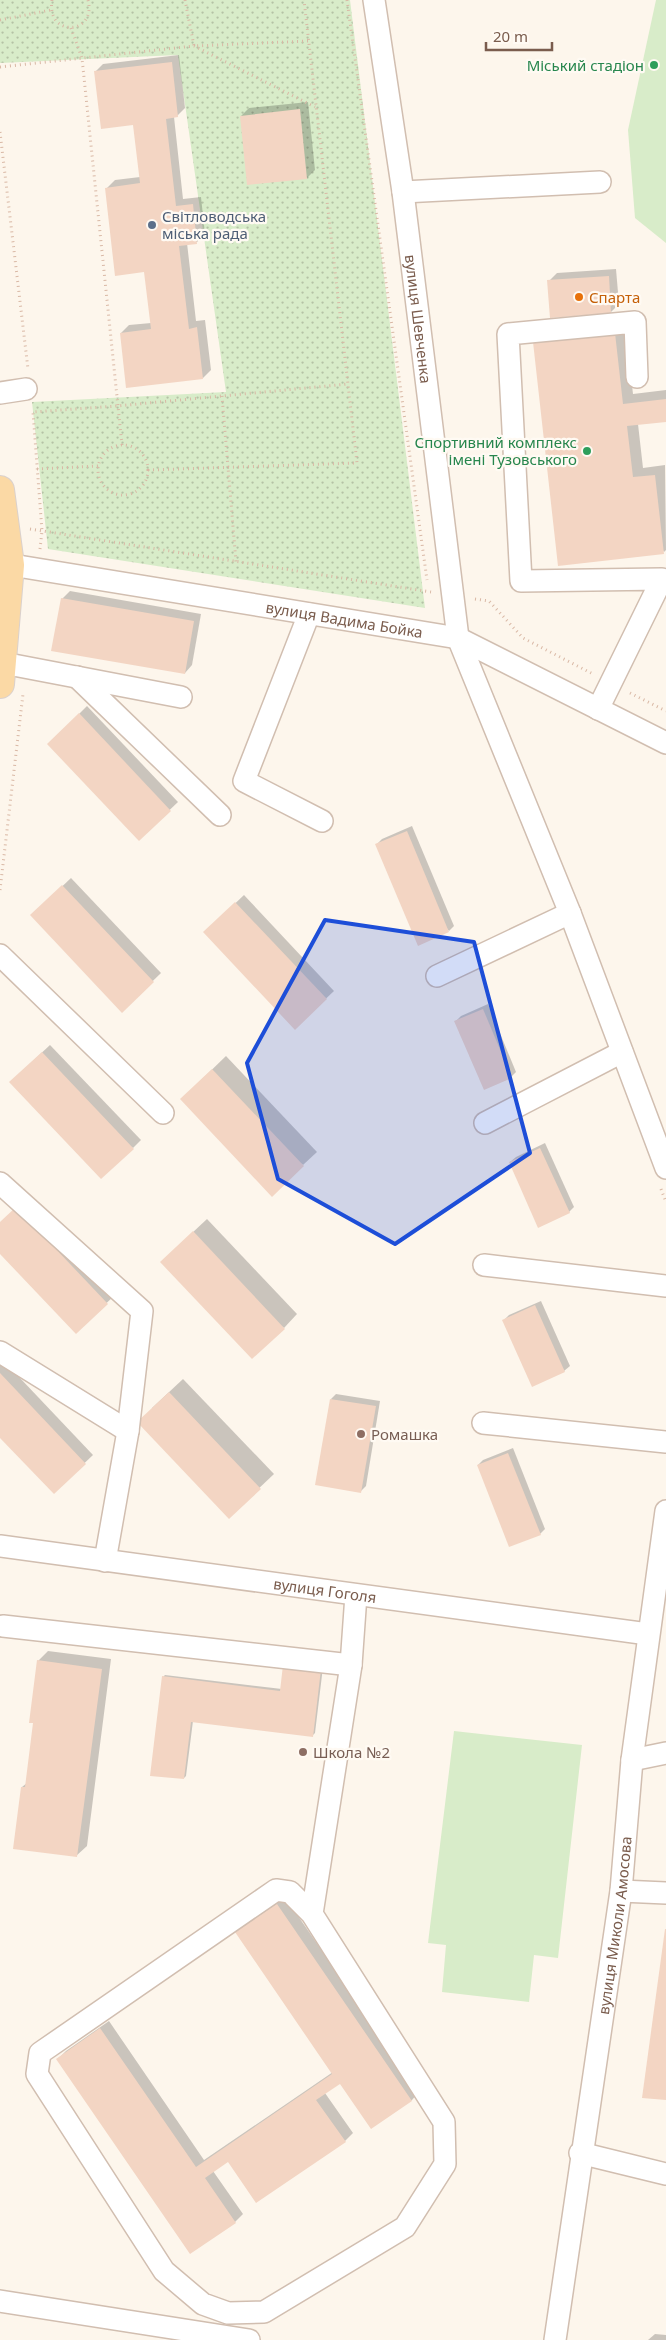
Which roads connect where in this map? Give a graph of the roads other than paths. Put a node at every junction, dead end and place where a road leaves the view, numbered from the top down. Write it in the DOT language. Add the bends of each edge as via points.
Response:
graph roads {
  1 [pos="374,0"];
  2 [pos="600,182"];
  3 [pos="403,192"];
  4 [pos="637,377"];
  5 [pos="29,391"];
  6 [pos="0,392"];
  7 [pos="0,490"];
  8 [pos="5,564"];
  9 [pos="308,614"];
  10 [pos="458,638"];
  11 [pos="1,674"];
  12 [pos="77,677"];
  13 [pos="181,697"];
  14 [pos="598,709"];
  15 [pos="666,743"];
  16 [pos="220,816"];
  17 [pos="322,821"];
  18 [pos="570,913"];
  19 [pos="0,955"];
  20 [pos="437,976"];
  21 [pos="622,1052"];
  22 [pos="163,1113"];
  23 [pos="485,1124"];
  24 [pos="666,1168"];
  25 [pos="0,1183"];
  26 [pos="484,1265"];
  27 [pos="666,1286"];
  28 [pos="0,1352"];
  29 [pos="483,1423"];
  30 [pos="128,1431"];
  31 [pos="666,1442"];
  32 [pos="666,1511"];
  33 [pos="0,1546"];
  34 [pos="105,1561"];
  35 [pos="356,1595"];
  36 [pos="3,1626"];
  37 [pos="648,1634"];
  38 [pos="351,1665"];
  39 [pos="666,1753"];
  40 [pos="632,1760"];
  41 [pos="620,1891"];
  42 [pos="666,1893"];
  43 [pos="312,1914"];
  44 [pos="580,2153"];
  45 [pos="666,2174"];
  46 [pos="0,2301"];
  47 [pos="126,2321"];
  48 [pos="139,2340"];
  49 [pos="249,2340"];
  50 [pos="555,2340"];
  1 -- 3 [label="street, вулиця Шевченка"];
  2 -- 3 [label="street"];
  3 -- 10 [label="street, вулиця Шевченка"];
  4 -- 14 [label="street" via="635,322 508,334 521,581 662,579"];
  5 -- 6 [label="street"];
  7 -- 8 [label="main road"];
  8 -- 9 [label="street, вулиця Вадима Бойка"];
  8 -- 11 [label="main road"];
  9 -- 10 [label="street, вулиця Вадима Бойка"];
  9 -- 17 [label="street" via="244,781"];
  10 -- 14 [label="street, вулиця Вадима Бойка"];
  10 -- 18 [label="street, вулиця Шевченка"];
  11 -- 12 [label="street"];
  12 -- 13 [label="street"];
  12 -- 16 [label="street"];
  14 -- 15 [label="street, вулиця Вадима Бойка"];
  18 -- 20 [label="street"];
  18 -- 21 [label="street, вулиця Шевченка"];
  19 -- 22 [label="street"];
  21 -- 23 [label="street"];
  21 -- 24 [label="street, вулиця Шевченка"];
  25 -- 30 [label="street" via="142,1311"];
  26 -- 27 [label="street"];
  28 -- 30 [label="street"];
  29 -- 31 [label="street"];
  30 -- 34 [label="street"];
  32 -- 37 [label="street, вулиця Миколи Амосова"];
  33 -- 34 [label="street, вулиця Гоголя"];
  34 -- 35 [label="street, вулиця Гоголя"];
  35 -- 37 [label="street, вулиця Гоголя"];
  35 -- 38 [label="street"];
  36 -- 38 [label="street"];
  37 -- 40 [label="street, вулиця Миколи Амосова"];
  38 -- 43 [label="street"];
  39 -- 40 [label="street"];
  40 -- 41 [label="street, вулиця Миколи Амосова"];
  41 -- 42 [label="street"];
  41 -- 44 [label="street, вулиця Миколи Амосова"];
  43 -- 43 [label="street" via="444,2122 445,2164 405,2227 264,2312 228,2312 203,2304 164,2271 37,2074 40,2053 276,1890 290,1892"];
  44 -- 45 [label="street"];
  44 -- 50 [label="street, вулиця Миколи Амосова"];
  46 -- 47 [label="street"];
  47 -- 48 [label="street"];
  47 -- 49 [label="street"];
}
